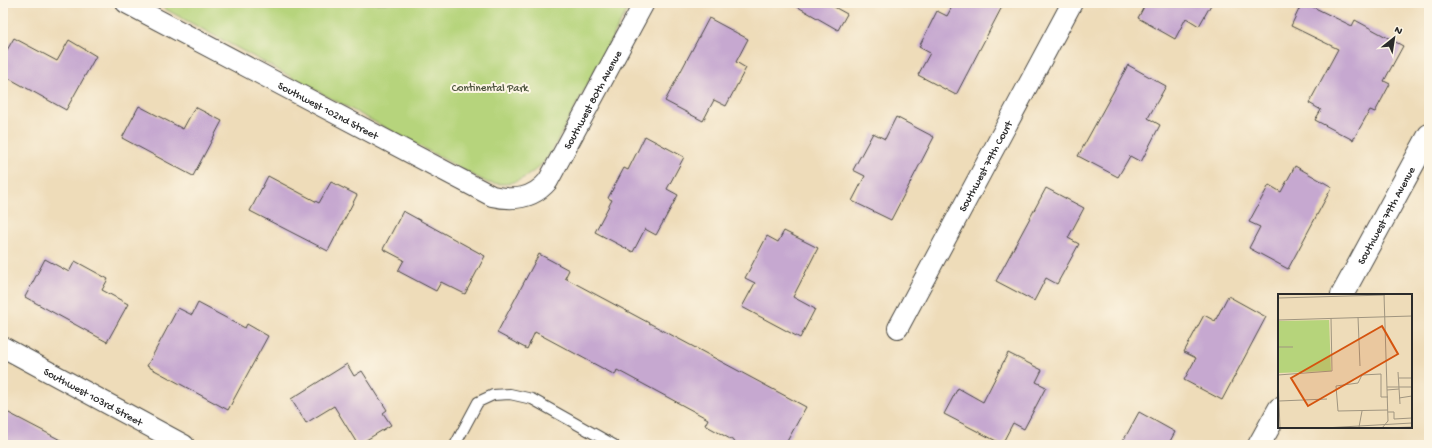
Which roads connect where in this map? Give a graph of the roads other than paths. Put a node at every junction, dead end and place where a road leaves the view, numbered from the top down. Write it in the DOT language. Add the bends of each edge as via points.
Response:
graph roads {
  1 [pos="126,3"];
  2 [pos="644,3"];
  3 [pos="1072,3"];
  4 [pos="1429,135"];
  5 [pos="535,193"];
  6 [pos="1343,294"];
  7 [pos="898,328"];
  8 [pos="3,347"];
  9 [pos="1278,411"];
  10 [pos="184,445"];
  11 [pos="455,445"];
  12 [pos="614,445"];
  13 [pos="1260,445"];
  1 -- 5 [label="street, Southwest 102nd Street" via="492,196 512,199"];
  2 -- 5 [label="street, Southwest 80th Avenue" via="548,181"];
  3 -- 7 [label="street, Southwest 79th Court"];
  4 -- 6 [label="street, Southwest 79th Avenue"];
  8 -- 10 [label="street, Southwest 103rd Street"];
  9 -- 13 [label="street"];
  11 -- 12 [label="lane" via="478,402 493,395 510,394 532,400"];
}
